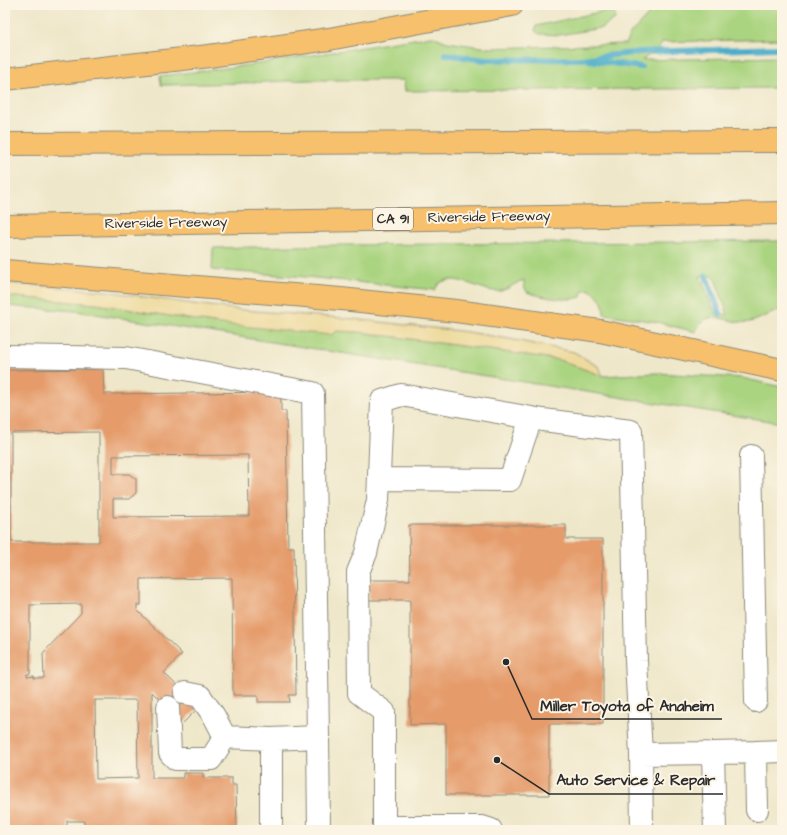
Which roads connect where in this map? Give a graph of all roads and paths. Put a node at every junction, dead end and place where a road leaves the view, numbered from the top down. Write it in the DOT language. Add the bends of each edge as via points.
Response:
graph roads {
  1 [pos="512,5"];
  2 [pos="5,79"];
  3 [pos="782,140"];
  4 [pos="5,144"];
  5 [pos="782,213"];
  6 [pos="5,226"];
  7 [pos="5,271"];
  8 [pos="5,356"];
  9 [pos="782,370"];
  10 [pos="531,418"];
  11 [pos="751,456"];
  12 [pos="379,479"];
  13 [pos="185,693"];
  14 [pos="756,701"];
  15 [pos="168,707"];
  16 [pos="225,738"];
  17 [pos="318,738"];
  18 [pos="271,739"];
  19 [pos="782,751"];
  20 [pos="756,752"];
  21 [pos="713,753"];
  22 [pos="641,754"];
  23 [pos="758,810"];
  24 [pos="384,829"];
  25 [pos="271,830"];
  26 [pos="319,830"];
  27 [pos="491,830"];
  28 [pos="642,830"];
  29 [pos="715,830"];
  1 -- 2 [label="highway" via="321,40 209,56"];
  3 -- 4 [label="highway"];
  5 -- 6 [label="highway, Riverside Freeway / CA 91"];
  7 -- 9 [label="highway" via="341,298 456,311 600,331"];
  8 -- 17 [label="lane" via="126,358 313,393"];
  10 -- 12 [label="lane" via="510,480"];
  10 -- 12 [label="lane" via="401,395 382,402"];
  10 -- 22 [label="lane" via="631,431 636,661"];
  11 -- 14 [label="lane"];
  12 -- 24 [label="lane" via="378,500 366,553 358,572 359,693 384,712"];
  13 -- 16 [label="lane" via="200,696"];
  15 -- 16 [label="lane" via="170,753 176,759 211,759"];
  16 -- 18 [label="lane"];
  17 -- 18 [label="lane"];
  17 -- 26 [label="lane"];
  18 -- 25 [label="lane"];
  19 -- 20 [label="lane"];
  20 -- 21 [label="lane"];
  20 -- 23 [label="lane"];
  21 -- 22 [label="lane"];
  21 -- 29 [label="lane"];
  22 -- 28 [label="lane"];
  24 -- 27 [label="lane" via="482,827"];
}
